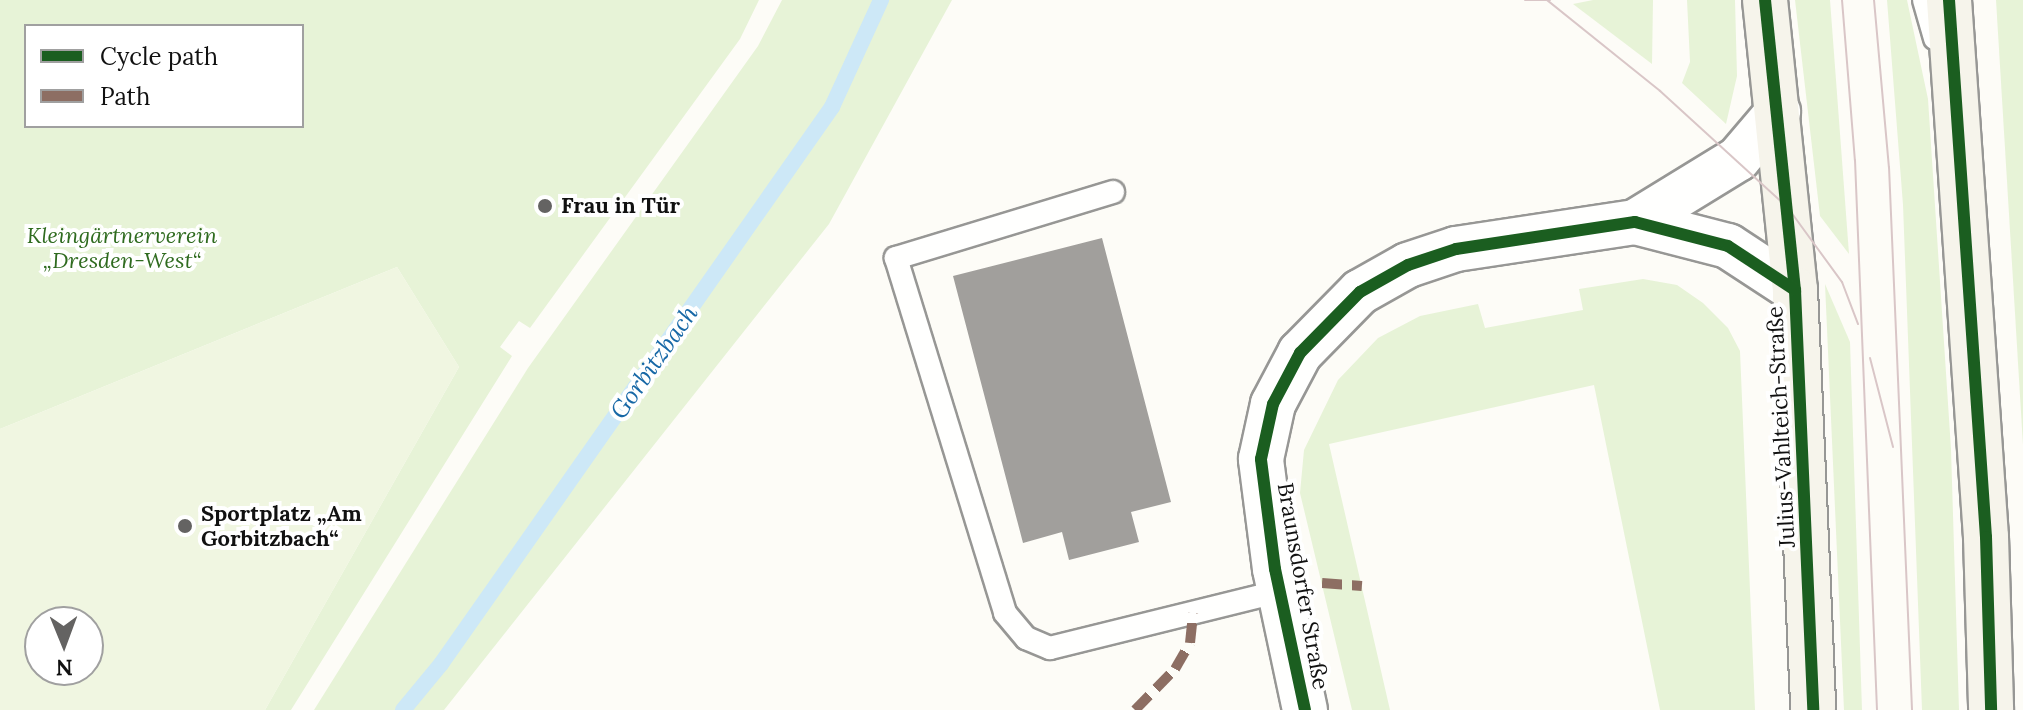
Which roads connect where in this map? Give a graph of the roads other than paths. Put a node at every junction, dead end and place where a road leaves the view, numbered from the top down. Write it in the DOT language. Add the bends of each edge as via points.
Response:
graph roads {
  1 [pos="1765,0"];
  2 [pos="1924,0"];
  3 [pos="1949,0"];
  4 [pos="1778,112"];
  5 [pos="1960,124"];
  6 [pos="1113,192"];
  7 [pos="1635,222"];
  8 [pos="1795,290"];
  9 [pos="1280,591"];
  10 [pos="1305,710"];
  11 [pos="1813,710"];
  12 [pos="1991,710"];
  1 -- 4 [label="main road, Julius-Vahlteich-Straße"];
  2 -- 5 [label="lane"];
  3 -- 5 [label="main road"];
  4 -- 7 [label="street, Braunsdorfer Straße" via="1738,159"];
  4 -- 8 [label="main road, Julius-Vahlteich-Straße"];
  5 -- 12 [label="main road"];
  6 -- 9 [label="lane" via="896,258 1005,613 1026,638 1050,648"];
  7 -- 8 [label="street, Braunsdorfer Straße" via="1728,246"];
  7 -- 9 [label="street, Braunsdorfer Straße" via="1456,249 1408,265 1360,292 1300,353 1273,404 1261,459"];
  8 -- 11 [label="main road, Julius-Vahlteich-Straße"];
  9 -- 10 [label="street, Braunsdorfer Straße"];
}
